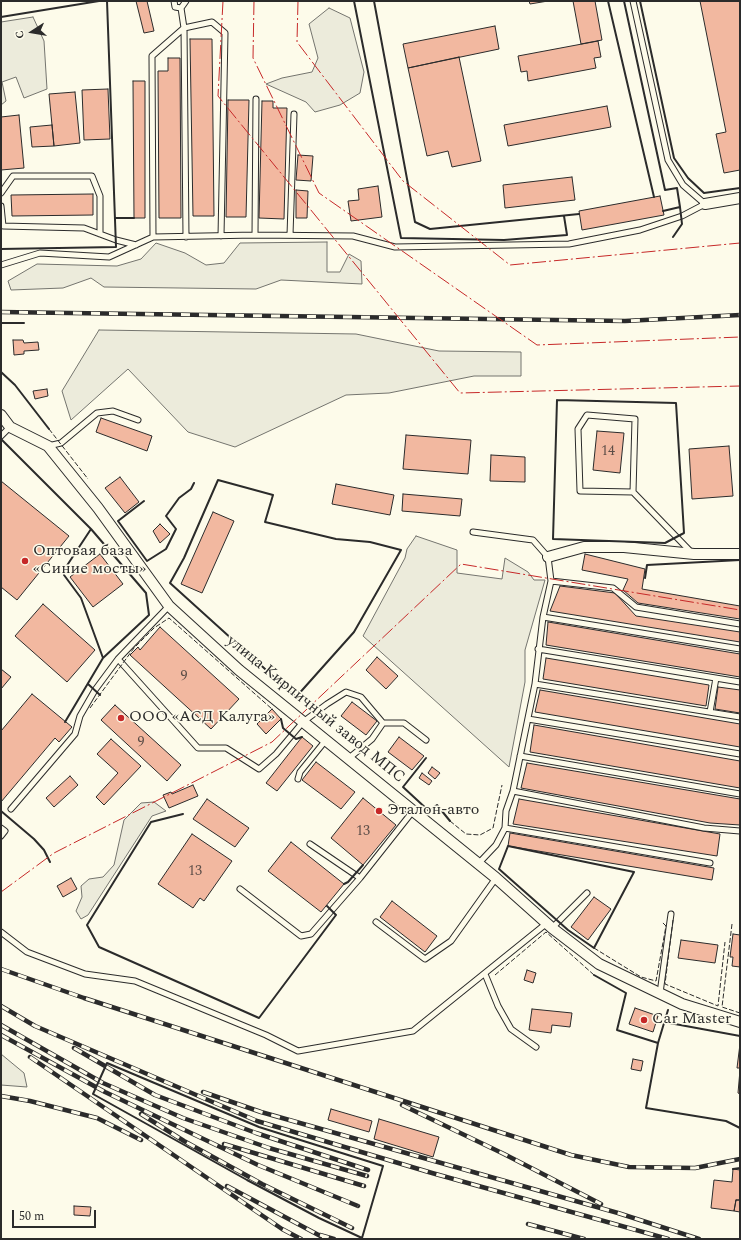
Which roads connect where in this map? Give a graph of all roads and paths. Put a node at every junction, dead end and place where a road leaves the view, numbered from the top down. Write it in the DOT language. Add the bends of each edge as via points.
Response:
graph roads {
  1 [pos="174,1"];
  2 [pos="186,1"];
  3 [pos="633,1"];
  4 [pos="181,8"];
  5 [pos="184,28"];
  6 [pos="256,99"];
  7 [pos="294,114"];
  8 [pos="1,193"];
  9 [pos="740,198"];
  10 [pos="705,204"];
  11 [pos="1,206"];
  12 [pos="100,234"];
  13 [pos="255,235"];
  14 [pos="290,235"];
  15 [pos="221,236"];
  16 [pos="153,237"];
  17 [pos="186,237"];
  18 [pos="136,245"];
  19 [pos="1,265"];
  20 [pos="1,415"];
  21 [pos="138,420"];
  22 [pos="10,427"];
  23 [pos="1,436"];
  24 [pos="48,446"];
  25 [pos="634,492"];
  26 [pos="473,532"];
  27 [pos="694,554"];
  28 [pos="740,554"];
  29 [pos="548,557"];
  30 [pos="551,581"];
  31 [pos="169,606"];
  32 [pos="543,617"];
  33 [pos="740,624"];
  34 [pos="538,649"];
  35 [pos="740,649"];
  36 [pos="118,659"];
  37 [pos="716,678"];
  38 [pos="740,682"];
  39 [pos="535,684"];
  40 [pos="710,712"];
  41 [pos="740,717"];
  42 [pos="528,719"];
  43 [pos="303,722"];
  44 [pos="383,723"];
  45 [pos="326,740"];
  46 [pos="426,740"];
  47 [pos="740,754"];
  48 [pos="520,756"];
  49 [pos="348,759"];
  50 [pos="298,779"];
  51 [pos="513,791"];
  52 [pos="740,794"];
  53 [pos="11,809"];
  54 [pos="414,810"];
  55 [pos="1,828"];
  56 [pos="505,828"];
  57 [pos="740,831"];
  58 [pos="1,836"];
  59 [pos="310,844"];
  60 [pos="710,862"];
  61 [pos="478,864"];
  62 [pos="360,878"];
  63 [pos="496,878"];
  64 [pos="240,889"];
  65 [pos="587,893"];
  66 [pos="671,914"];
  67 [pos="376,922"];
  68 [pos="549,926"];
  69 [pos="1,932"];
  70 [pos="484,974"];
  71 [pos="660,993"];
  72 [pos="740,1022"];
  73 [pos="536,1047"];
  1 -- 4 [label="lane" via="175,7"];
  2 -- 4 [label="lane"];
  3 -- 10 [label="lane" via="668,160 683,185"];
  4 -- 5 [label="lane"];
  5 -- 15 [label="lane" via="212,22 225,33"];
  5 -- 16 [label="lane" via="152,56"];
  5 -- 17 [label="lane"];
  6 -- 13 [label="lane"];
  7 -- 14 [label="lane"];
  8 -- 12 [label="lane" via="13,176 92,176 100,196"];
  9 -- 10 [label="street"];
  10 -- 14 [label="lane" via="682,216 640,230 569,244 395,247 353,236"];
  11 -- 12 [label="lane" via="4,226 84,228"];
  12 -- 18 [label="lane"];
  13 -- 14 [label="lane"];
  13 -- 15 [label="lane"];
  15 -- 17 [label="lane"];
  16 -- 17 [label="lane"];
  16 -- 18 [label="lane"];
  18 -- 19 [label="lane" via="109,257 40,253"];
  20 -- 22 [label="street, улица Кирпичный завод МПС"];
  21 -- 24 [label="lane" via="113,411 97,413 61,443"];
  22 -- 23 [label="lane"];
  22 -- 24 [label="street, улица Кирпичный завод МПС"];
  24 -- 31 [label="street, улица Кирпичный завод МПС" via="98,508"];
  25 -- 25 [label="lane" via="580,491 578,429 587,415 635,419"];
  25 -- 27 [label="lane"];
  26 -- 29 [label="lane" via="533,540"];
  27 -- 28 [label="street"];
  27 -- 29 [label="street" via="624,547 584,547"];
  29 -- 30 [label="lane"];
  30 -- 32 [label="lane"];
  30 -- 33 [label="lane" via="613,588 636,608"];
  31 -- 36 [label="lane"];
  31 -- 43 [label="street, улица Кирпичный завод МПС" via="239,670"];
  32 -- 34 [label="lane"];
  32 -- 35 [label="lane"];
  34 -- 37 [label="lane"];
  34 -- 39 [label="lane"];
  36 -- 43 [label="lane" via="198,748 226,748 259,769 276,754"];
  36 -- 53 [label="lane" via="80,716 75,734"];
  37 -- 38 [label="lane"];
  37 -- 40 [label="lane"];
  39 -- 40 [label="lane"];
  39 -- 42 [label="lane"];
  40 -- 41 [label="lane"];
  42 -- 47 [label="lane"];
  42 -- 48 [label="lane"];
  43 -- 44 [label="lane" via="346,692 361,697"];
  43 -- 45 [label="street, улица Кирпичный завод МПС"];
  44 -- 46 [label="lane" via="404,723"];
  44 -- 49 [label="lane" via="372,739"];
  45 -- 49 [label="street, улица Кирпичный завод МПС"];
  45 -- 50 [label="lane" via="300,772"];
  48 -- 51 [label="lane"];
  48 -- 52 [label="lane"];
  49 -- 54 [label="street, улица Кирпичный завод МПС"];
  51 -- 56 [label="lane" via="506,811"];
  51 -- 57 [label="lane" via="704,828"];
  54 -- 61 [label="street, улица Кирпичный завод МПС"];
  54 -- 62 [label="lane"];
  55 -- 58 [label="lane" via="5,831"];
  56 -- 60 [label="lane"];
  56 -- 61 [label="lane" via="496,845"];
  59 -- 62 [label="lane"];
  61 -- 63 [label="street, улица Кирпичный завод МПС"];
  62 -- 64 [label="lane" via="311,934 301,936"];
  63 -- 67 [label="lane" via="451,941 425,959"];
  63 -- 68 [label="street, улица Кирпичный завод МПС"];
  65 -- 68 [label="lane"];
  66 -- 71 [label="lane"];
  68 -- 70 [label="lane"];
  68 -- 71 [label="street, улица Кирпичный завод МПС" via="599,964"];
  69 -- 70 [label="lane" via="27,952 85,974 135,981 266,1035 298,1051 413,1031"];
  70 -- 73 [label="lane" via="511,1029"];
  71 -- 72 [label="street, улица Кирпичный завод МПС" via="682,1004"];
}
